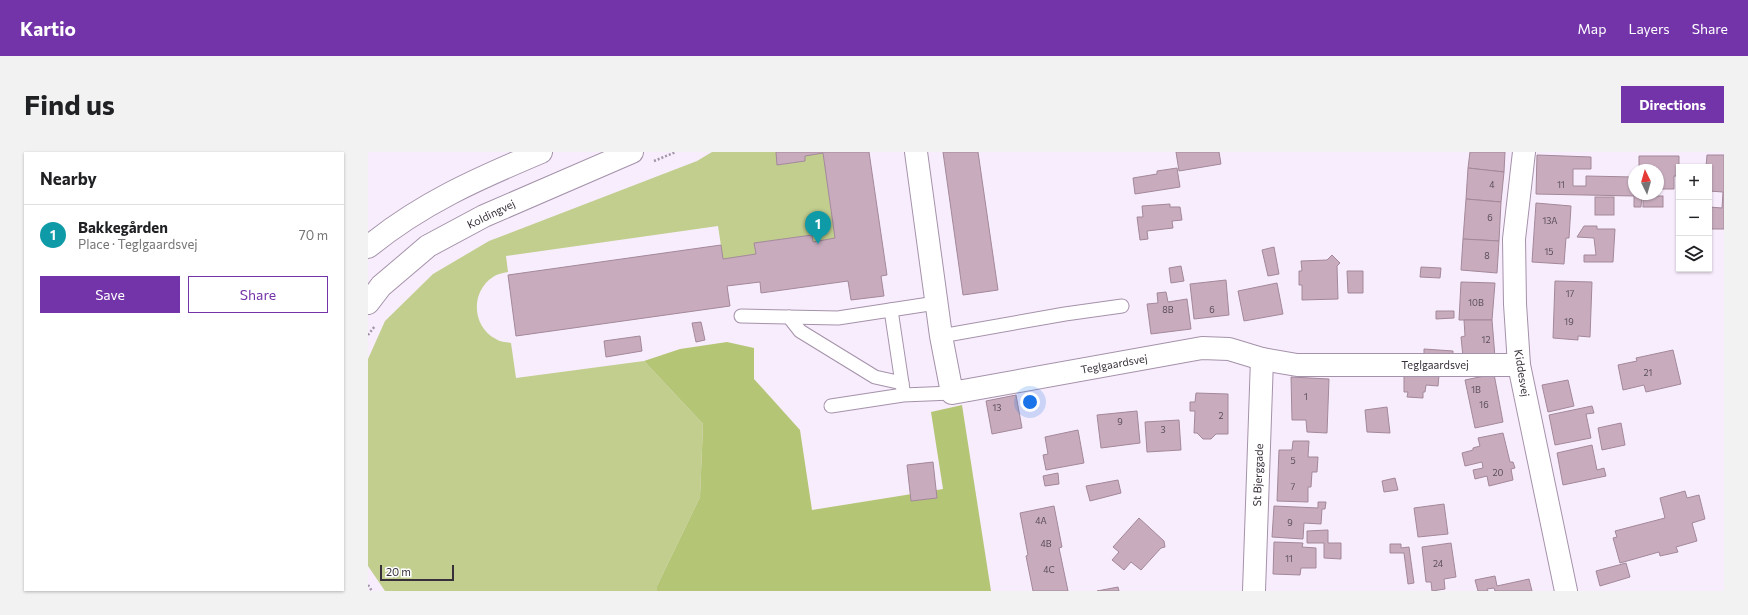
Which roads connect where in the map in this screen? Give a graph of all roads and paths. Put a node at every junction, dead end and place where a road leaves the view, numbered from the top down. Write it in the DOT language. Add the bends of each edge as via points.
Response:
graph roads {
  1 [pos="541,152"];
  2 [pos="632,152"];
  3 [pos="916,152"];
  4 [pos="1524,152"];
  5 [pos="368,247"];
  6 [pos="368,303"];
  7 [pos="936,303"];
  8 [pos="1122,306"];
  9 [pos="891,310"];
  10 [pos="741,316"];
  11 [pos="789,317"];
  12 [pos="941,336"];
  13 [pos="1262,359"];
  14 [pos="1519,365"];
  15 [pos="903,389"];
  16 [pos="952,393"];
  17 [pos="831,406"];
  18 [pos="368,585"];
  19 [pos="372,591"];
  20 [pos="1254,591"];
  21 [pos="1566,591"];
  1 -- 5 [label="street" via="455,190 412,214"];
  2 -- 6 [label="street, Koldingvej" via="484,216 428,246 381,286"];
  3 -- 7 [label="street"];
  4 -- 14 [label="street, Kiddesvej" via="1514,239 1514,304"];
  7 -- 9 [label="lane"];
  7 -- 12 [label="street"];
  8 -- 12 [label="lane"];
  9 -- 11 [label="lane" via="838,318"];
  9 -- 15 [label="lane"];
  10 -- 11 [label="lane"];
  11 -- 15 [label="lane" via="800,331 875,377"];
  12 -- 16 [label="street"];
  13 -- 14 [label="street, Teglgaardsvej" via="1297,365"];
  13 -- 16 [label="street, Teglgaardsvej" via="1229,349 1202,348"];
  13 -- 20 [label="street, St Bjerggade"];
  14 -- 21 [label="street, Kiddesvej"];
  15 -- 16 [label="lane"];
  15 -- 17 [label="lane"];
  18 -- 19 [label="path"];
}
